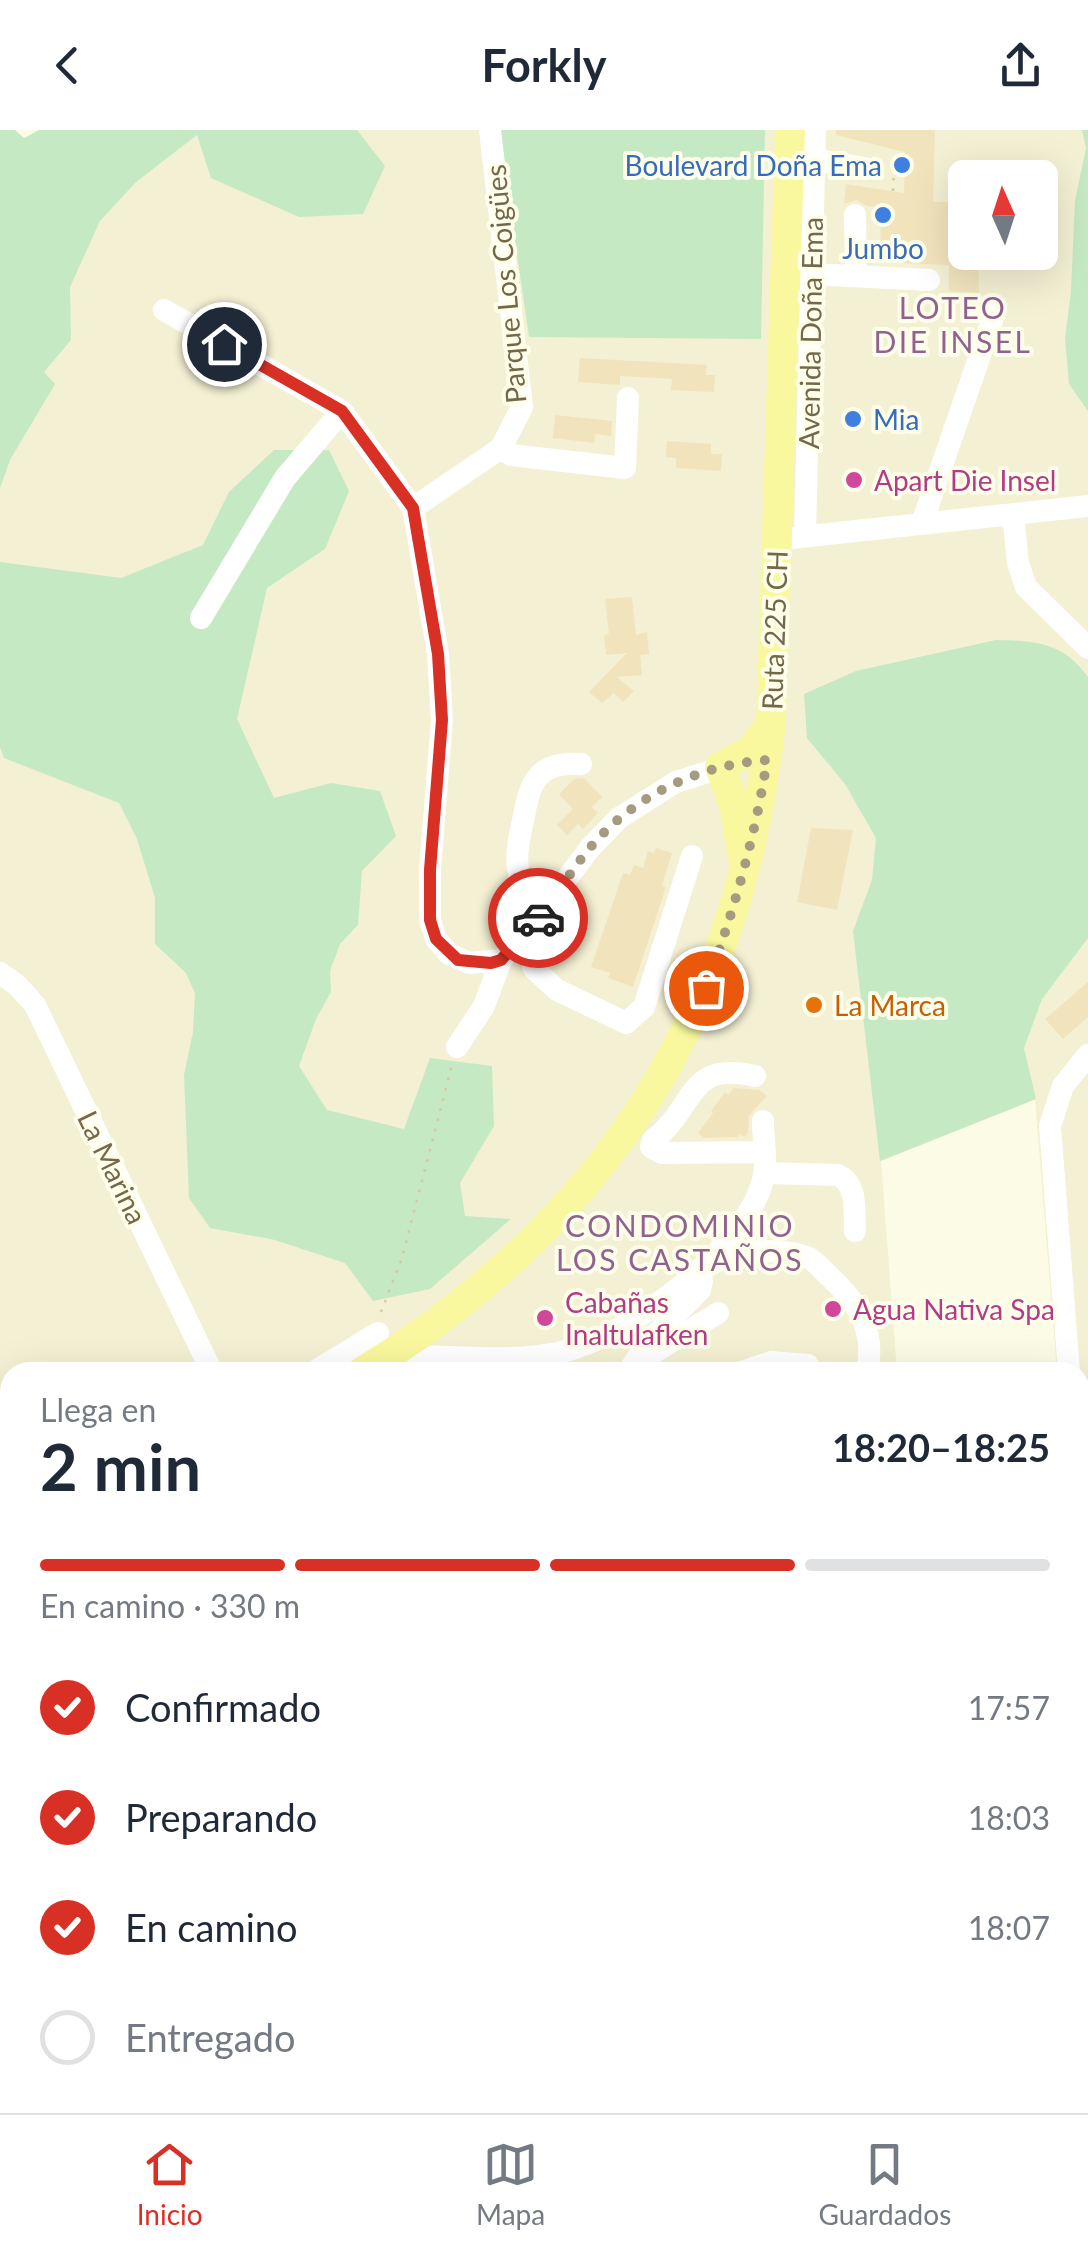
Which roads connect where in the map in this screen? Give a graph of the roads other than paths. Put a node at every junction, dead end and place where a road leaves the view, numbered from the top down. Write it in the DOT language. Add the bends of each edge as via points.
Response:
graph roads {
  1 [pos="490,130"];
  2 [pos="790,130"];
  3 [pos="815,130"];
  4 [pos="814,159"];
  5 [pos="864,168"];
  6 [pos="856,216"];
  7 [pos="812,274"];
  8 [pos="856,276"];
  9 [pos="928,280"];
  10 [pos="164,310"];
  11 [pos="995,312"];
  12 [pos="628,398"];
  13 [pos="342,411"];
  14 [pos="501,448"];
  15 [pos="1088,506"];
  16 [pos="413,508"];
  17 [pos="1013,514"];
  18 [pos="922,523"];
  19 [pos="791,538"];
  20 [pos="201,618"];
  21 [pos="1088,648"];
  22 [pos="771,722"];
  23 [pos="767,760"];
  24 [pos="580,764"];
  25 [pos="720,768"];
  26 [pos="692,856"];
  27 [pos="741,886"];
  28 [pos="549,904"];
  29 [pos="523,937"];
  30 [pos="501,960"];
  31 [pos="0,974"];
  32 [pos="457,1046"];
  33 [pos="1088,1055"];
  34 [pos="755,1076"];
  35 [pos="762,1122"];
  36 [pos="764,1162"];
  37 [pos="855,1231"];
  38 [pos="695,1273"];
  39 [pos="718,1313"];
  40 [pos="397,1354"];
  41 [pos="207,1362"];
  42 [pos="360,1362"];
  43 [pos="635,1362"];
  44 [pos="641,1362"];
  45 [pos="869,1362"];
  46 [pos="1068,1362"];
  1 -- 14 [label="street, Parque Los Coigües" via="522,407"];
  2 -- 19 [label="main road, Ruta 225 CH"];
  3 -- 4 [label="street, Avenida Doña Ema"];
  4 -- 5 [label="street"];
  4 -- 7 [label="street, Avenida Doña Ema"];
  6 -- 8 [label="street"];
  7 -- 8 [label="street"];
  7 -- 19 [label="street, Avenida Doña Ema"];
  8 -- 9 [label="street"];
  10 -- 13 [label="street"];
  11 -- 18 [label="street"];
  12 -- 14 [label="street" via="625,468 511,455"];
  13 -- 16 [label="street"];
  13 -- 20 [label="street" via="285,478"];
  14 -- 16 [label="street"];
  15 -- 17 [label="street"];
  16 -- 30 [label="street" via="442,720 430,920 436,939 458,960"];
  17 -- 18 [label="street"];
  17 -- 21 [label="street" via="1026,587"];
  18 -- 19 [label="street"];
  19 -- 22 [label="main road, Ruta 225 CH"];
  22 -- 23 [label="main road, Ruta 225 CH"];
  22 -- 25 [label="main road" via="752,750"];
  23 -- 25 [label="street"];
  23 -- 27 [label="main road, Ruta 225 CH"];
  24 -- 28 [label="street" via="541,774 527,801 516,866 528,892"];
  25 -- 27 [label="main road" via="740,829"];
  25 -- 28 [label="street" via="676,782 619,818"];
  26 -- 29 [label="street" via="644,1008 626,1023 556,990 534,970"];
  27 -- 40 [label="main road, Ruta 225 CH" via="706,988 625,1136 546,1228"];
  28 -- 29 [label="street"];
  29 -- 30 [label="street"];
  30 -- 32 [label="street" via="484,1006"];
  31 -- 41 [label="street, La Marina" via="35,1005"];
  33 -- 46 [label="street" via="1063,1086 1050,1126"];
  34 -- 36 [label="street" via="721,1071 704,1077 652,1147"];
  35 -- 36 [label="street"];
  36 -- 37 [label="street" via="847,1179"];
  36 -- 38 [label="street" via="754,1204 736,1234"];
  38 -- 40 [label="street" via="620,1329 580,1348 540,1356"];
  38 -- 43 [label="street" via="700,1290"];
  38 -- 45 [label="street" via="734,1254 808,1257 861,1312"];
  39 -- 44 [label="street"];
  40 -- 42 [label="street"];
}
